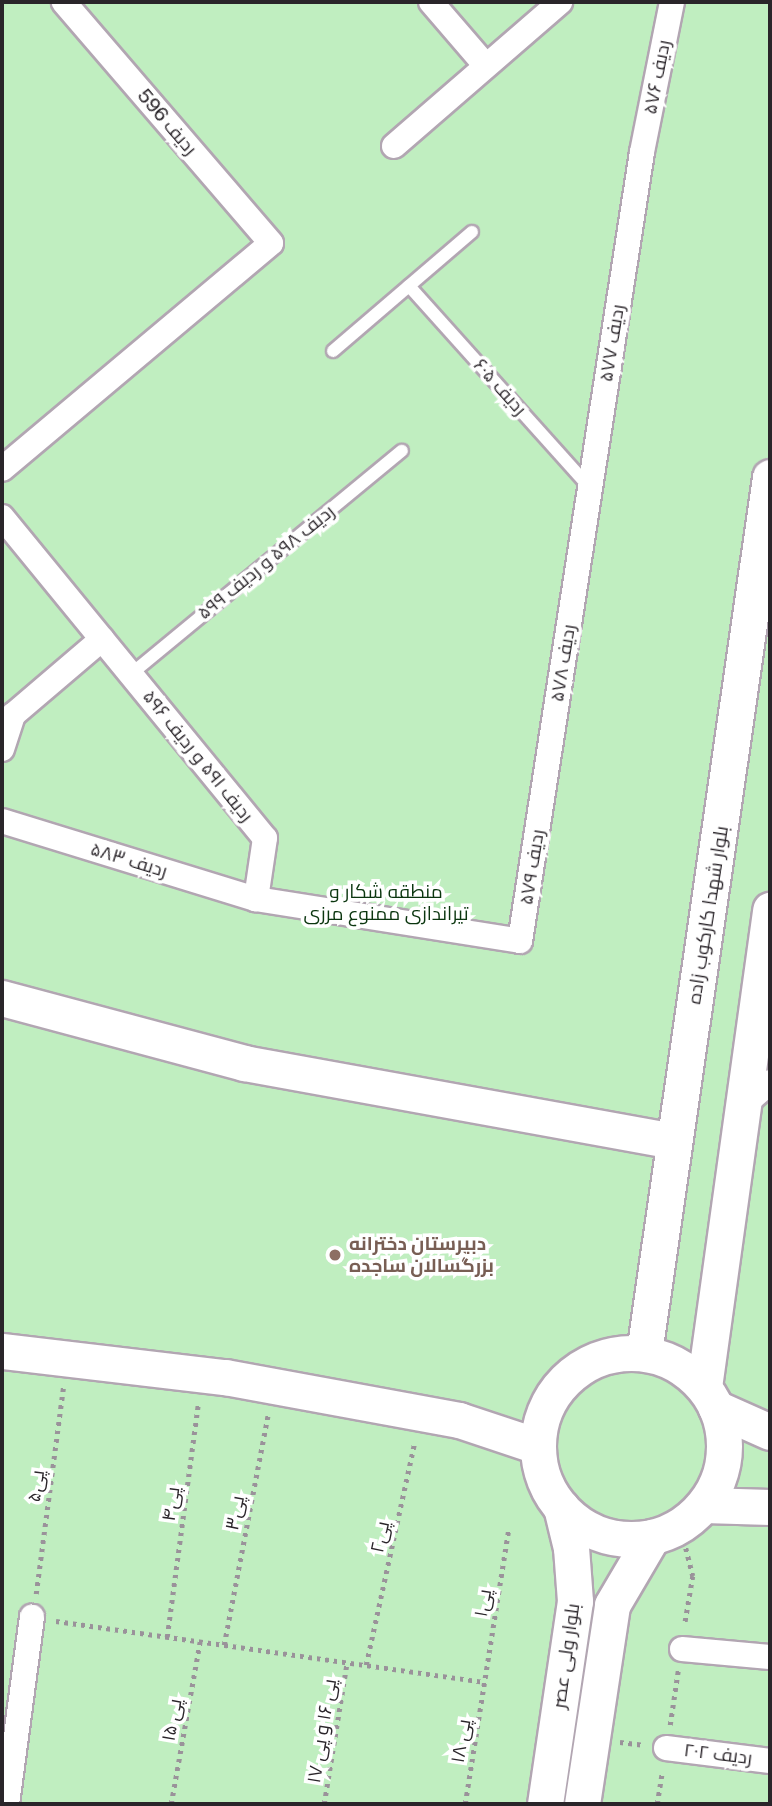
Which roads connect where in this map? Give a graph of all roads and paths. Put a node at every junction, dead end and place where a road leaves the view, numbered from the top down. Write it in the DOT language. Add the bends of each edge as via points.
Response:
graph roads {
  1 [pos="64,2"];
  2 [pos="432,2"];
  3 [pos="560,2"];
  4 [pos="672,2"];
  5 [pos="486,66"];
  6 [pos="394,146"];
  7 [pos="642,152"];
  8 [pos="472,232"];
  9 [pos="409,286"];
  10 [pos="333,351"];
  11 [pos="402,450"];
  12 [pos="2,469"];
  13 [pos="770,477"];
  14 [pos="590,488"];
  15 [pos="2,517"];
  16 [pos="583,534"];
  17 [pos="102,639"];
  18 [pos="131,674"];
  19 [pos="2,749"];
  20 [pos="543,793"];
  21 [pos="2,821"];
  22 [pos="256,899"];
  23 [pos="769,922"];
  24 [pos="520,941"];
  25 [pos="2,998"];
  26 [pos="758,1092"];
  27 [pos="673,1141"];
  28 [pos="2,1351"];
  29 [pos="644,1353"];
  30 [pos="67,1359"];
  31 [pos="202,1375"];
  32 [pos="273,1387"];
  33 [pos="710,1397"];
  34 [pos="546,1407"];
  35 [pos="421,1415"];
  36 [pos="459,1420"];
  37 [pos="770,1432"];
  38 [pos="537,1446"];
  39 [pos="704,1506"];
  40 [pos="561,1507"];
  41 [pos="770,1507"];
  42 [pos="509,1527"];
  43 [pos="652,1538"];
  44 [pos="32,1617"];
  45 [pos="167,1637"];
  46 [pos="200,1642"];
  47 [pos="224,1645"];
  48 [pos="681,1649"];
  49 [pos="770,1657"];
  50 [pos="347,1662"];
  51 [pos="366,1665"];
  52 [pos="484,1682"];
  53 [pos="592,1739"];
  54 [pos="666,1748"];
  55 [pos="770,1761"];
  56 [pos="7,1804"];
  57 [pos="171,1804"];
  58 [pos="324,1804"];
  59 [pos="465,1804"];
  60 [pos="545,1804"];
  61 [pos="582,1804"];
  1 -- 12 [label="street, ردیف 596" via="271,243"];
  2 -- 5 [label="street"];
  3 -- 5 [label="street"];
  4 -- 7 [label="street, ردیف ۵۷۶"];
  5 -- 6 [label="street"];
  7 -- 14 [label="street, ردیف ۵۷۷"];
  8 -- 9 [label="lane"];
  9 -- 10 [label="lane"];
  9 -- 14 [label="lane, ردیف ۶۰۵"];
  11 -- 18 [label="lane, ردیف ۵۹۸ و ردیف ۵۹۹"];
  13 -- 27 [label="main road, بلوار شهدا کارکوب زاده"];
  14 -- 16 [label="street, ردیف ۵۷۷"];
  15 -- 17 [label="street, ردیف ۵۹۱ و ردیف ۵۹۶"];
  16 -- 20 [label="street, ردیف ۵۷۸"];
  17 -- 18 [label="street, ردیف ۵۹۱ و ردیف ۵۹۶"];
  17 -- 19 [label="street" via="13,715"];
  18 -- 22 [label="street, ردیف ۵۹۱ و ردیف ۵۹۶" via="265,838"];
  20 -- 24 [label="street, ردیف ۵۷۹"];
  21 -- 22 [label="street, ردیف ۵۸۳"];
  22 -- 24 [label="street, ردیف ۵۸۳"];
  23 -- 26 [label="main road"];
  25 -- 27 [label="main road" via="244,1063"];
  26 -- 33 [label="main road"];
  27 -- 29 [label="main road, بلوار شهدا کارکوب زاده"];
  28 -- 30 [label="main road"];
  29 -- 33 [label="main road" via="687,1371"];
  29 -- 34 [label="main road" via="604,1356 570,1375"];
  30 -- 31 [label="main road"];
  30 -- 44 [label="path, پی۵"];
  31 -- 32 [label="main road"];
  31 -- 45 [label="path, پی۴"];
  32 -- 35 [label="main road"];
  32 -- 47 [label="path, پی۳"];
  33 -- 37 [label="main road"];
  33 -- 39 [label="main road" via="724,1441 720,1475"];
  34 -- 36 [label="main road"];
  34 -- 38 [label="main road"];
  35 -- 36 [label="main road"];
  35 -- 51 [label="path, پی۲"];
  36 -- 38 [label="main road"];
  38 -- 40 [label="main road" via="544,1479"];
  39 -- 41 [label="main road"];
  39 -- 43 [label="main road" via="680,1526"];
  40 -- 43 [label="main road" via="579,1524 602,1535"];
  40 -- 60 [label="main road, بلوار ولی عصر" via="571,1548 575,1601"];
  42 -- 52 [label="path, پی۱"];
  43 -- 53 [label="main road, بلوار ولی عصر" via="612,1605"];
  44 -- 45 [label="path"];
  44 -- 56 [label="street"];
  45 -- 46 [label="path"];
  46 -- 47 [label="path"];
  46 -- 57 [label="path, پی ۱۵"];
  47 -- 50 [label="path"];
  48 -- 49 [label="street"];
  50 -- 51 [label="path"];
  50 -- 58 [label="path, پی ۱۶ و پی ۱۷"];
  51 -- 52 [label="path"];
  52 -- 59 [label="path, پی ۱۸"];
  53 -- 54 [label="path"];
  53 -- 61 [label="main road, بلوار ولی عصر"];
  54 -- 55 [label="street, ردیف ۲۰۲"];
}
